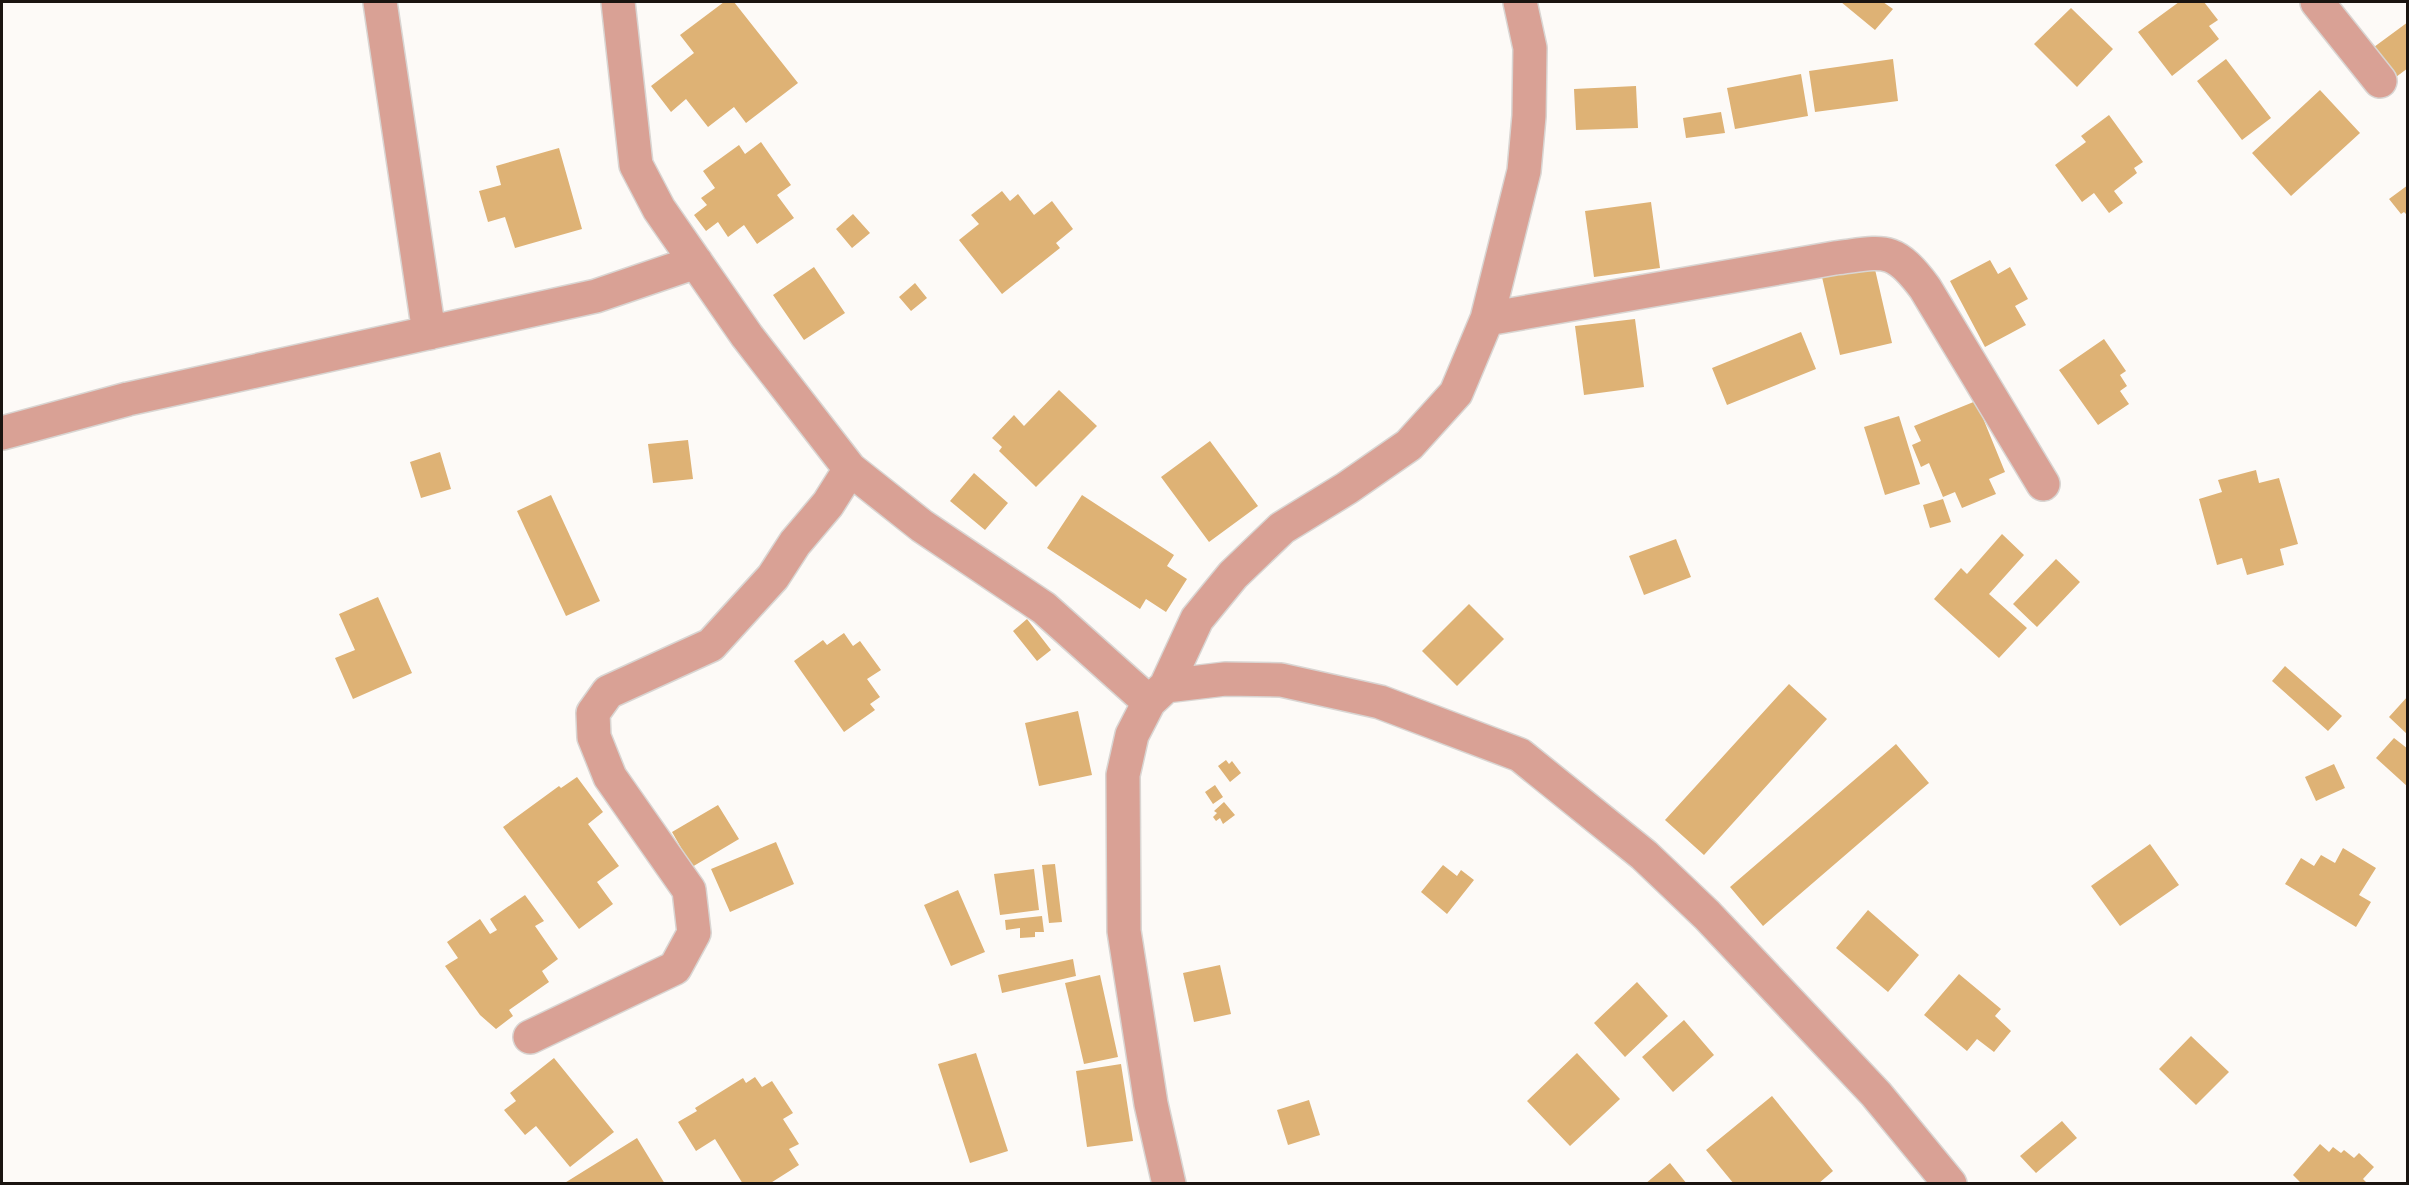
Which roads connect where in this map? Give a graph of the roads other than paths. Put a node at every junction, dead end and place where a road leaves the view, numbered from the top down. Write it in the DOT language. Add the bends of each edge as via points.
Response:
graph roads {
  1 [pos="380,2"];
  2 [pos="1520,2"];
  3 [pos="2317,2"];
  4 [pos="622,4"];
  5 [pos="2380,81"];
  6 [pos="696,262"];
  7 [pos="1487,319"];
  8 [pos="429,333"];
  9 [pos="2,433"];
  10 [pos="850,469"];
  11 [pos="2043,484"];
  12 [pos="1157,694"];
  13 [pos="530,1037"];
  14 [pos="1169,1184"];
  15 [pos="1950,1184"];
  1 -- 8 [label="street"];
  2 -- 7 [label="street" via="1530,48 1524,171"];
  3 -- 5 [label="street"];
  4 -- 6 [label="street" via="636,165 659,209"];
  6 -- 8 [label="street" via="596,296"];
  6 -- 10 [label="street" via="747,336"];
  7 -- 11 [label="street" via="1884,252 1908,265 1925,288"];
  7 -- 12 [label="street" via="1456,393 1408,445 1282,528 1233,575 1197,619"];
  8 -- 9 [label="street" via="128,399"];
  10 -- 12 [label="street" via="922,526 1044,608"];
  10 -- 13 [label="street" via="773,577 711,645 608,692 593,713 594,737 610,777 689,890 694,933 675,968"];
  12 -- 14 [label="street" via="1132,735 1123,775 1124,931 1151,1104"];
  12 -- 15 [label="street" via="1226,679 1281,680 1380,702 1520,755 1644,855 1707,915 1876,1094"];
}
